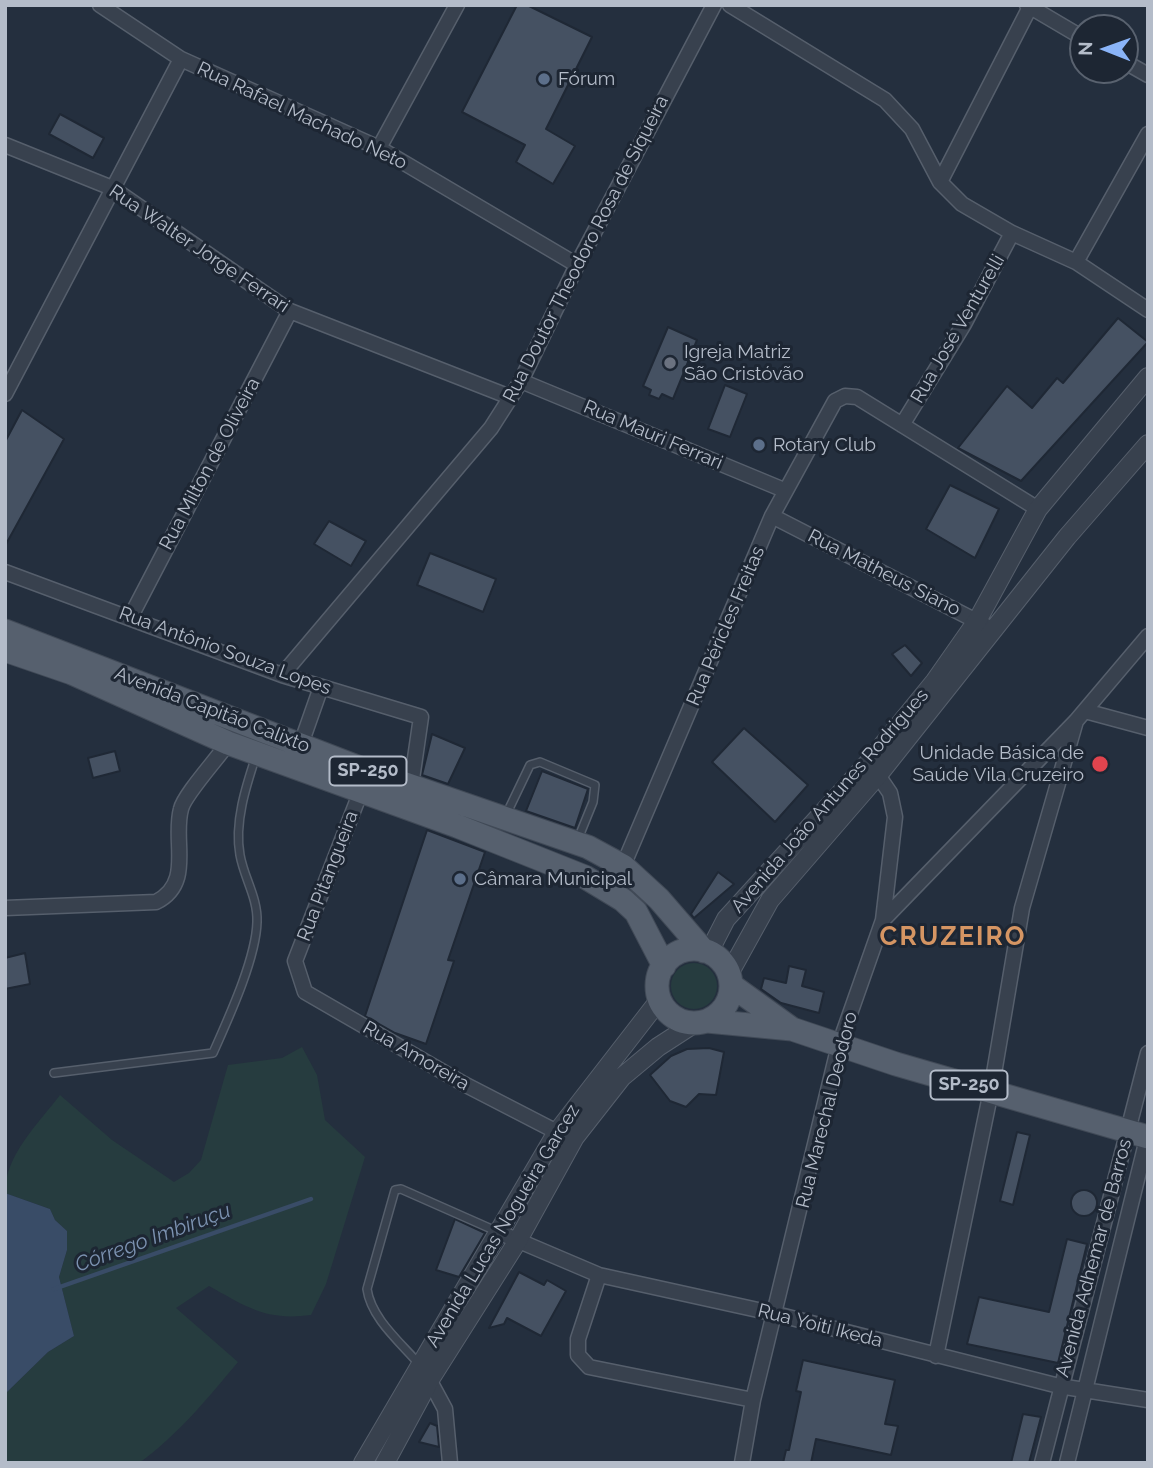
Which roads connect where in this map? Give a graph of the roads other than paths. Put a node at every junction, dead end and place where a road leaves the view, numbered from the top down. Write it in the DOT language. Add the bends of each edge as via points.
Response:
graph roads {
  1 [pos="100,5"];
  2 [pos="457,5"];
  3 [pos="714,5"];
  4 [pos="730,5"];
  5 [pos="1029,6"];
  6 [pos="1069,30"];
  7 [pos="181,59"];
  8 [pos="1148,134"];
  9 [pos="5,145"];
  10 [pos="379,148"];
  11 [pos="940,182"];
  12 [pos="112,188"];
  13 [pos="1012,233"];
  14 [pos="1076,262"];
  15 [pos="577,265"];
  16 [pos="1148,310"];
  17 [pos="290,312"];
  18 [pos="1148,377"];
  19 [pos="521,381"];
  20 [pos="5,394"];
  21 [pos="510,397"];
  22 [pos="902,425"];
  23 [pos="1147,445"];
  24 [pos="784,490"];
  25 [pos="1038,509"];
  26 [pos="772,516"];
  27 [pos="5,572"];
  28 [pos="130,618"];
  29 [pos="977,621"];
  30 [pos="5,631"];
  31 [pos="994,632"];
  32 [pos="1148,636"];
  33 [pos="5,650"];
  34 [pos="282,676"];
  35 [pos="321,687"];
  36 [pos="1081,716"];
  37 [pos="1148,728"];
  38 [pos="228,743"];
  39 [pos="301,744"];
  40 [pos="258,752"];
  41 [pos="874,769"];
  42 [pos="411,786"];
  43 [pos="361,791"];
  44 [pos="505,818"];
  45 [pos="576,843"];
  46 [pos="623,866"];
  47 [pos="5,908"];
  48 [pos="883,920"];
  49 [pos="706,951"];
  50 [pos="295,961"];
  51 [pos="664,966"];
  52 [pos="730,979"];
  53 [pos="660,999"];
  54 [pos="701,1023"];
  55 [pos="792,1029"];
  56 [pos="839,1045"];
  57 [pos="1148,1053"];
  58 [pos="54,1073"];
  59 [pos="991,1091"];
  60 [pos="592,1099"];
  61 [pos="557,1132"];
  62 [pos="1143,1134"];
  63 [pos="498,1232"];
  64 [pos="517,1242"];
  65 [pos="599,1275"];
  66 [pos="776,1314"];
  67 [pos="936,1356"];
  68 [pos="425,1371"];
  69 [pos="1059,1386"];
  70 [pos="1087,1392"];
  71 [pos="754,1400"];
  72 [pos="1148,1400"];
  73 [pos="363,1463"];
  74 [pos="385,1463"];
  75 [pos="450,1463"];
  76 [pos="742,1463"];
  77 [pos="1042,1463"];
  78 [pos="1067,1463"];
  1 -- 7 [label="street, Rua Rafael Machado Neto"];
  2 -- 10 [label="street"];
  3 -- 15 [label="street, Rua Doutor Theodoro Rosa de Siqueira"];
  4 -- 11 [label="street" via="885,100 912,129"];
  5 -- 6 [label="street"];
  5 -- 11 [label="street"];
  7 -- 10 [label="street, Rua Rafael Machado Neto"];
  7 -- 12 [label="street"];
  8 -- 14 [label="street"];
  9 -- 12 [label="street, Rua Walter Jorge Ferrari"];
  10 -- 15 [label="street, Rua Rafael Machado Neto"];
  11 -- 13 [label="street" via="962,204"];
  12 -- 17 [label="street, Rua Walter Jorge Ferrari"];
  12 -- 20 [label="street"];
  13 -- 14 [label="street"];
  13 -- 22 [label="street, Rua José Venturelli" via="964,324"];
  14 -- 16 [label="street"];
  15 -- 19 [label="street, Rua Doutor Theodoro Rosa de Siqueira"];
  17 -- 21 [label="street, Rua Walter Jorge Ferrari"];
  17 -- 28 [label="street, Rua Milton de Oliveira"];
  18 -- 25 [label="street, Avenida João Antunes Rodrigues"];
  19 -- 21 [label="street, Rua Doutor Theodoro Rosa de Siqueira"];
  19 -- 24 [label="street, Rua Mauri Ferrari"];
  21 -- 34 [label="street, Rua Doutor Theodoro Rosa de Siqueira" via="491,428"];
  22 -- 24 [label="street, Rua Péricles Freitas" via="857,397 835,401"];
  22 -- 25 [label="street"];
  23 -- 31 [label="street, Avenida João Antunes Rodrigues" via="1067,537"];
  24 -- 26 [label="street, Rua Péricles Freitas"];
  25 -- 29 [label="street, Avenida João Antunes Rodrigues"];
  26 -- 29 [label="street, Rua Matheus Siano"];
  26 -- 46 [label="street, Rua Péricles Freitas"];
  27 -- 28 [label="street, Rua Antônio Souza Lopes"];
  28 -- 34 [label="street, Rua Antônio Souza Lopes"];
  29 -- 31 [label="street, Rua Matheus Siano"];
  29 -- 41 [label="street, Avenida João Antunes Rodrigues"];
  30 -- 39 [label="main road, Avenida Capitão Calixto / SP-250"];
  31 -- 41 [label="street, Avenida João Antunes Rodrigues"];
  32 -- 36 [label="street"];
  33 -- 38 [label="main road, Avenida Capitão Calixto / SP-250" via="72,673"];
  34 -- 35 [label="street, Rua Antônio Souza Lopes"];
  35 -- 39 [label="street"];
  35 -- 42 [label="street, Rua Antônio Souza Lopes" via="421,717"];
  36 -- 37 [label="street"];
  36 -- 48 [label="street"];
  36 -- 59 [label="street" via="1022,908"];
  38 -- 40 [label="main road, Avenida Capitão Calixto / SP-250"];
  38 -- 47 [label="street" via="181,806 181,860 175,886 167,896 156,902"];
  39 -- 42 [label="main road, Avenida Capitão Calixto / SP-250"];
  40 -- 43 [label="main road, Avenida Capitão Calixto / SP-250"];
  40 -- 58 [label="lane" via="247,782 238,834 240,856 254,895 254,945 213,1053"];
  41 -- 48 [label="street, Rua Marechal Deodoro" via="890,793 895,817"];
  41 -- 49 [label="street, Avenida João Antunes Rodrigues" via="726,919"];
  41 -- 52 [label="street, Avenida João Antunes Rodrigues" via="770,900 747,936"];
  42 -- 44 [label="main road, Avenida Capitão Calixto / SP-250"];
  43 -- 50 [label="street, Rua Pitangueira"];
  43 -- 51 [label="main road, Avenida Capitão Calixto / SP-250" via="555,864 604,888 636,912"];
  44 -- 45 [label="main road, Avenida Capitão Calixto / SP-250"];
  44 -- 45 [label="lane" via="530,765 540,762 595,785"];
  45 -- 46 [label="main road, Avenida Capitão Calixto / SP-250"];
  46 -- 49 [label="main road, Avenida Capitão Calixto / SP-250"];
  48 -- 56 [label="street, Rua Marechal Deodoro"];
  49 -- 51 [label="main road" via="681,952"];
  49 -- 52 [label="main road, SP-250" via="721,961"];
  50 -- 61 [label="street, Rua Amoreira" via="305,992"];
  51 -- 53 [label="main road" via="657,988"];
  52 -- 54 [label="main road" via="725,1007"];
  52 -- 55 [label="main road, SP-250"];
  53 -- 54 [label="main road, SP-250" via="674,1017"];
  53 -- 60 [label="street, Avenida Lucas Nogueira Garcez"];
  54 -- 55 [label="main road, SP-250"];
  54 -- 60 [label="street, Avenida Lucas Nogueira Garcez" via="658,1047"];
  55 -- 56 [label="main road, SP-250"];
  56 -- 59 [label="main road, SP-250"];
  56 -- 66 [label="street, Rua Marechal Deodoro"];
  57 -- 62 [label="street, Avenida Adhemar de Barros"];
  59 -- 62 [label="main road, SP-250"];
  59 -- 67 [label="street"];
  60 -- 61 [label="street, Avenida Lucas Nogueira Garcez"];
  60 -- 64 [label="street, Avenida Lucas Nogueira Garcez"];
  61 -- 63 [label="street, Avenida Lucas Nogueira Garcez"];
  62 -- 69 [label="street, Avenida Adhemar de Barros"];
  62 -- 70 [label="street, Avenida Adhemar de Barros"];
  63 -- 64 [label="street, Rua Yoiti Ikeda"];
  63 -- 68 [label="street, Avenida Lucas Nogueira Garcez"];
  63 -- 68 [label="lane" via="395,1189 367,1289 369,1301"];
  64 -- 65 [label="street, Rua Yoiti Ikeda"];
  64 -- 68 [label="street, Avenida Lucas Nogueira Garcez"];
  65 -- 66 [label="street, Rua Yoiti Ikeda"];
  65 -- 71 [label="street" via="578,1339 578,1355 589,1367"];
  66 -- 67 [label="street, Rua Yoiti Ikeda"];
  66 -- 71 [label="street, Rua Marechal Deodoro"];
  67 -- 69 [label="street, Rua Yoiti Ikeda"];
  68 -- 73 [label="street, Avenida Lucas Nogueira Garcez"];
  68 -- 74 [label="street, Avenida Lucas Nogueira Garcez"];
  68 -- 75 [label="street" via="446,1409"];
  69 -- 70 [label="street, Rua Yoiti Ikeda"];
  69 -- 77 [label="street, Avenida Adhemar de Barros"];
  70 -- 72 [label="street, Rua Yoiti Ikeda"];
  70 -- 78 [label="street, Avenida Adhemar de Barros"];
  71 -- 76 [label="street, Rua Marechal Deodoro"];
}
